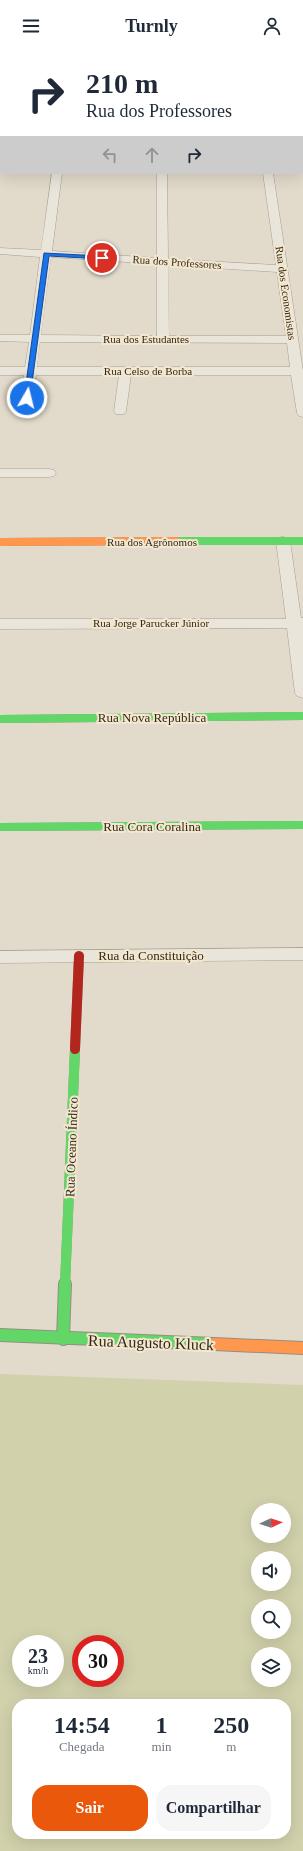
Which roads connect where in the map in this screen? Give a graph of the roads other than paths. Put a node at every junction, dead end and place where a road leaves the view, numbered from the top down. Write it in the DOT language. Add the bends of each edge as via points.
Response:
graph roads {
  1 [pos="57,174"];
  2 [pos="162,174"];
  3 [pos="268,174"];
  4 [pos="0,251"];
  5 [pos="46,254"];
  6 [pos="163,262"];
  7 [pos="282,269"];
  8 [pos="0,338"];
  9 [pos="35,339"];
  10 [pos="163,340"];
  11 [pos="292,340"];
  12 [pos="0,371"];
  13 [pos="30,371"];
  14 [pos="125,371"];
  15 [pos="297,371"];
  16 [pos="120,411"];
  17 [pos="25,412"];
  18 [pos="303,413"];
  19 [pos="0,473"];
  20 [pos="49,473"];
  21 [pos="283,541"];
  22 [pos="303,541"];
  23 [pos="0,542"];
  24 [pos="298,623"];
  25 [pos="0,624"];
  26 [pos="303,693"];
  27 [pos="303,716"];
  28 [pos="0,718"];
  29 [pos="303,825"];
  30 [pos="0,827"];
  31 [pos="303,954"];
  32 [pos="0,956"];
  33 [pos="79,956"];
  34 [pos="0,1335"];
  35 [pos="63,1339"];
  36 [pos="303,1348"];
  1 -- 5 [label="street"];
  2 -- 6 [label="street"];
  3 -- 7 [label="street, Rua dos Economistas"];
  4 -- 5 [label="street, Rua dos Professores"];
  5 -- 6 [label="street, Rua dos Professores"];
  5 -- 9 [label="street"];
  6 -- 7 [label="street, Rua dos Professores"];
  6 -- 10 [label="street"];
  7 -- 11 [label="street, Rua dos Economistas"];
  8 -- 9 [label="street, Rua dos Estudantes"];
  9 -- 10 [label="street, Rua dos Estudantes"];
  9 -- 13 [label="street"];
  10 -- 11 [label="street, Rua dos Estudantes"];
  11 -- 15 [label="street, Rua dos Economistas"];
  12 -- 13 [label="street, Rua Celso de Borba"];
  13 -- 14 [label="street, Rua Celso de Borba"];
  13 -- 17 [label="street"];
  14 -- 15 [label="street, Rua Celso de Borba"];
  14 -- 16 [label="street"];
  15 -- 18 [label="street, Rua dos Economistas"];
  19 -- 20 [label="street"];
  21 -- 22 [label="street, Rua dos Agrônomos"];
  21 -- 23 [label="street, Rua dos Agrônomos"];
  21 -- 24 [label="street"];
  24 -- 25 [label="street, Rua Jorge Parucker Júnior"];
  24 -- 26 [label="street"];
  27 -- 28 [label="street, Rua Nova República"];
  29 -- 30 [label="street, Rua Cora Coralina"];
  31 -- 33 [label="street, Rua da Constituição"];
  32 -- 33 [label="street, Rua da Constituição"];
  33 -- 35 [label="street, Rua Oceano Índico"];
  34 -- 35 [label="street, Rua Augusto Kluck"];
  35 -- 36 [label="street, Rua Augusto Kluck"];
}
